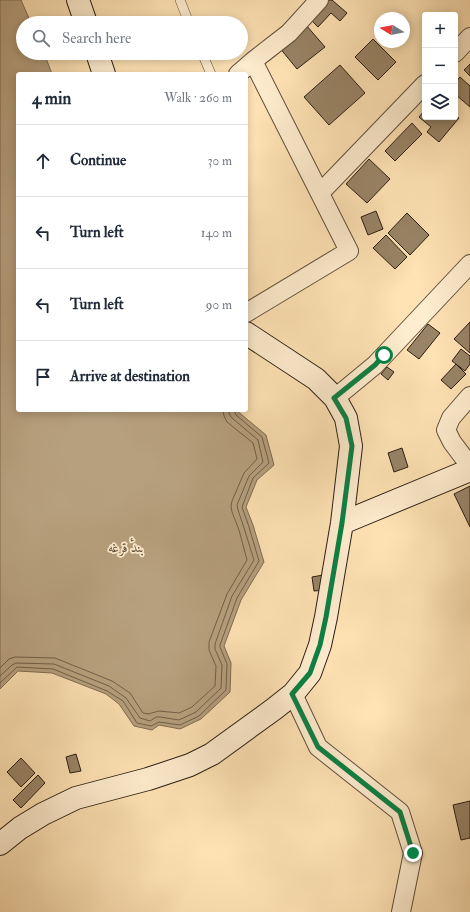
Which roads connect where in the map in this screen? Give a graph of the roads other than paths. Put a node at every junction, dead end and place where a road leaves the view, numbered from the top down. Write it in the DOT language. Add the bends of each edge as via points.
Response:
graph roads {
  1 [pos="78,0"];
  2 [pos="180,0"];
  3 [pos="319,0"];
  4 [pos="84,16"];
  5 [pos="186,16"];
  6 [pos="470,37"];
  7 [pos="458,50"];
  8 [pos="99,60"];
  9 [pos="205,60"];
  10 [pos="253,61"];
  11 [pos="103,72"];
  12 [pos="210,72"];
  13 [pos="240,72"];
  14 [pos="422,87"];
  15 [pos="320,193"];
  16 [pos="470,264"];
  17 [pos="248,312"];
  18 [pos="248,334"];
  19 [pos="470,396"];
  20 [pos="334,398"];
  21 [pos="470,466"];
  22 [pos="470,470"];
  23 [pos="342,523"];
  24 [pos="292,694"];
  25 [pos="0,844"];
  26 [pos="401,912"];
  1 -- 4 [label="main road"];
  2 -- 5 [label="lane"];
  3 -- 10 [label="street" via="289,33"];
  6 -- 7 [label="street"];
  8 -- 11 [label="main road"];
  9 -- 12 [label="lane"];
  10 -- 13 [label="street"];
  10 -- 15 [label="street"];
  14 -- 15 [label="street"];
  15 -- 17 [label="street" via="349,251"];
  16 -- 20 [label="street" via="375,365"];
  18 -- 20 [label="main road" via="316,379"];
  19 -- 21 [label="street" via="451,418 446,430"];
  20 -- 23 [label="main road" via="346,418 352,446"];
  22 -- 23 [label="main road"];
  23 -- 24 [label="main road" via="320,645 310,673"];
  24 -- 25 [label="main road" via="212,754 190,765 148,779 76,798 43,814"];
  24 -- 26 [label="street" via="318,747 400,812 413,853"];
}
